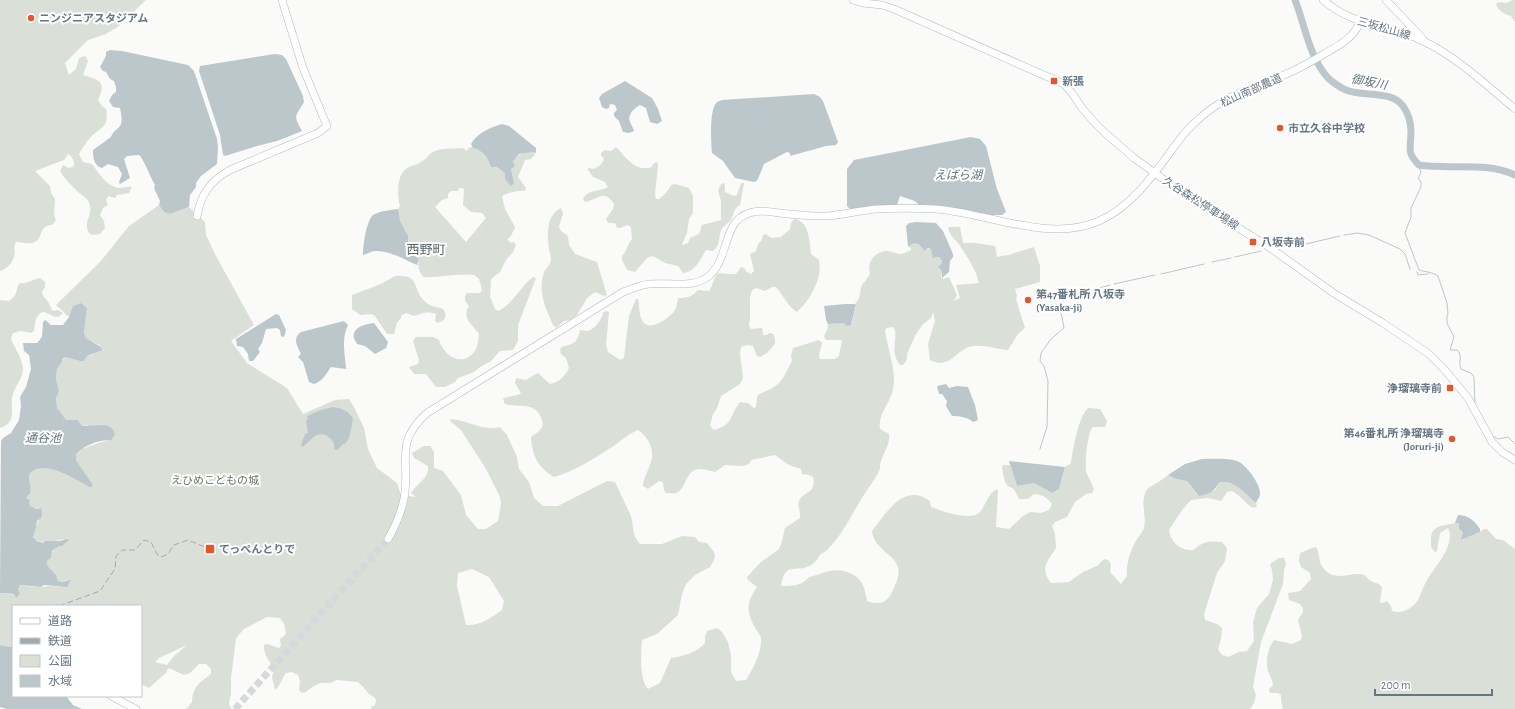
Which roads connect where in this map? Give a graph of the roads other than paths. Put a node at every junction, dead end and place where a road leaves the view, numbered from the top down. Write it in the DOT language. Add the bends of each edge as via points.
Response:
graph roads {
  1 [pos="282,0"];
  2 [pos="853,0"];
  3 [pos="1323,0"];
  4 [pos="1386,0"];
  5 [pos="1360,22"];
  6 [pos="1410,26"];
  7 [pos="1406,34"];
  8 [pos="1427,42"];
  9 [pos="1515,109"];
  10 [pos="1154,172"];
  11 [pos="197,216"];
  12 [pos="1515,460"];
  13 [pos="388,539"];
  14 [pos="113,697"];
  15 [pos="136,709"];
  1 -- 11 [label="street" via="303,68 327,126 318,133 220,176 204,192"];
  2 -- 10 [label="street, 久谷森松停車場線" via="894,9 1064,84 1105,133"];
  3 -- 5 [label="street, 三坂松山線" via="1342,14"];
  4 -- 6 [label="street, 三坂松山線"];
  5 -- 7 [label="street, 三坂松山線"];
  5 -- 10 [label="street, 松山南部農道" via="1354,33 1343,43 1303,66 1228,99 1210,110 1191,126"];
  6 -- 7 [label="street"];
  6 -- 8 [label="street, 三坂松山線"];
  7 -- 8 [label="street, 三坂松山線"];
  8 -- 9 [label="street, 三坂松山線" via="1451,57"];
  10 -- 12 [label="street, 久谷森松停車場線" via="1428,354 1468,398 1492,442"];
  10 -- 13 [label="street, 松山南部農道" via="1135,195 1108,217 1074,228 1041,228 955,212 916,208 877,209 817,216 755,212 744,216 730,229 719,263 706,278 686,284 650,284 623,292 427,413 407,440 404,499 396,526"];
  14 -- 15 [label="street"];
}
